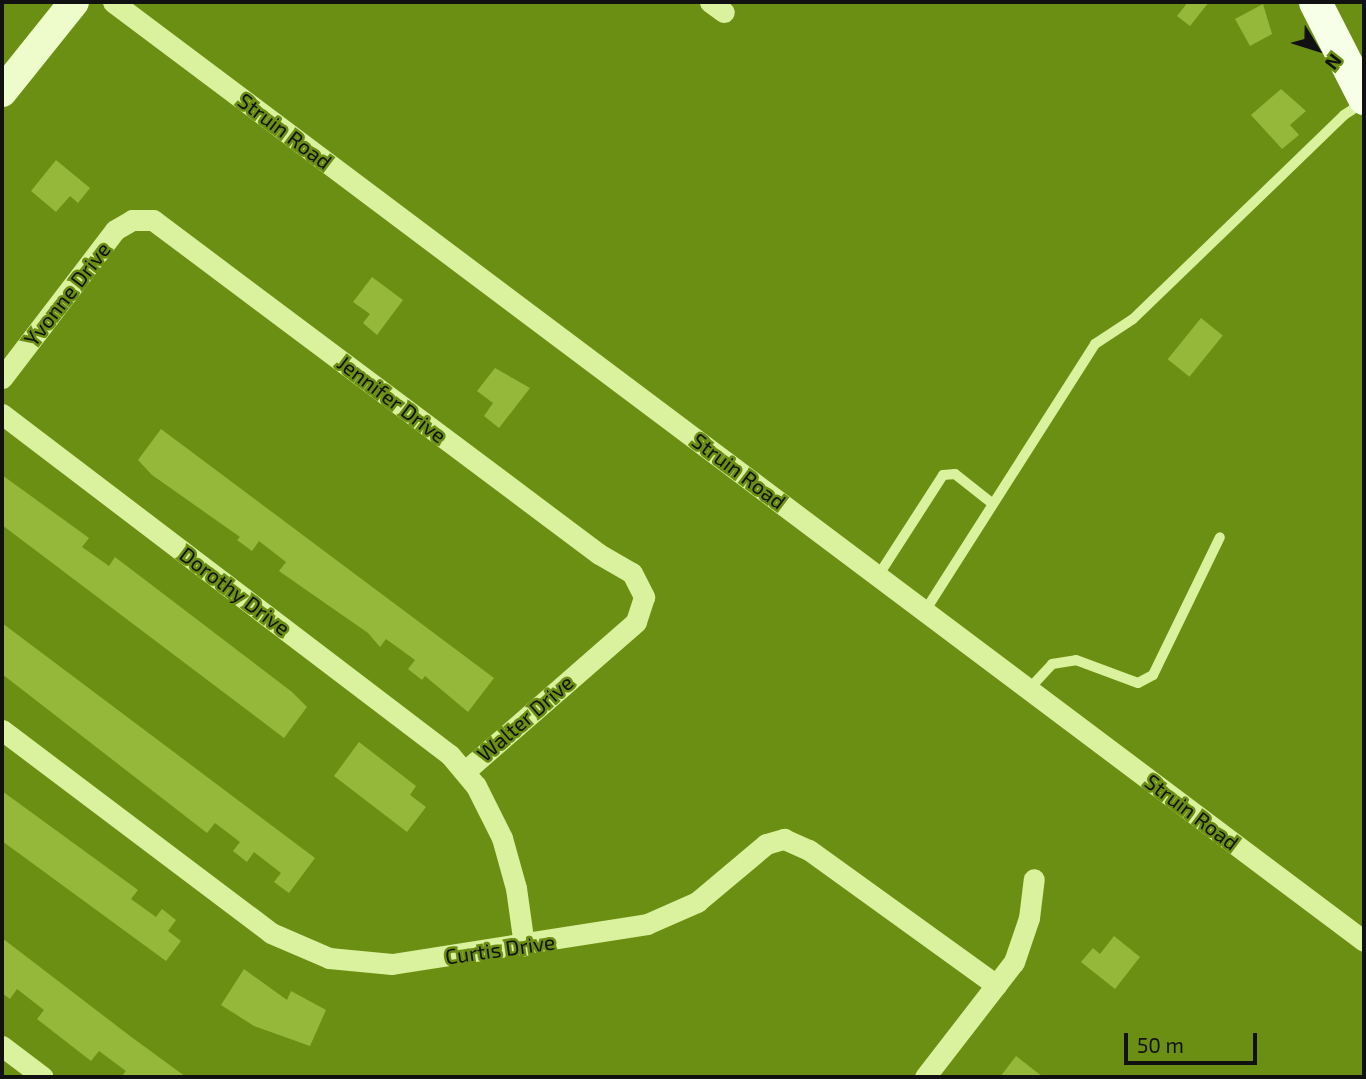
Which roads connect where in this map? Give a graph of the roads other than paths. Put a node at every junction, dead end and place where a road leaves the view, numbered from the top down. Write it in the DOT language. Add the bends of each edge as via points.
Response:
graph roads {
  1 [pos="75,2"];
  2 [pos="113,2"];
  3 [pos="1315,2"];
  4 [pos="2,92"];
  5 [pos="1364,100"];
  6 [pos="138,218"];
  7 [pos="2,378"];
  8 [pos="2,414"];
  9 [pos="993,505"];
  10 [pos="1220,537"];
  11 [pos="878,576"];
  12 [pos="641,587"];
  13 [pos="925,611"];
  14 [pos="1029,689"];
  15 [pos="2,730"];
  16 [pos="464,771"];
  17 [pos="1034,880"];
  18 [pos="1364,941"];
  19 [pos="524,945"];
  20 [pos="996,985"];
  21 [pos="2,1046"];
  22 [pos="43,1077"];
  23 [pos="925,1077"];
  1 -- 4 [label="main road"];
  2 -- 11 [label="street, Struin Road"];
  3 -- 5 [label="main road"];
  5 -- 9 [label="lane" via="1133,319 1095,344"];
  6 -- 7 [label="street, Yvonne Drive" via="116,230"];
  6 -- 12 [label="street, Jennifer Drive" via="165,227 599,554 632,573"];
  8 -- 16 [label="street, Dorothy Drive" via="435,742"];
  9 -- 11 [label="lane" via="955,474 943,475"];
  9 -- 13 [label="lane"];
  10 -- 14 [label="lane" via="1153,675 1138,683 1076,660 1052,664"];
  11 -- 13 [label="street, Struin Road"];
  12 -- 16 [label="street, Walter Drive" via="643,610 636,622"];
  13 -- 14 [label="street, Struin Road"];
  14 -- 18 [label="street, Struin Road"];
  15 -- 19 [label="street, Curtis Drive" via="246,915 312,952 392,964"];
  16 -- 19 [label="street, Walter Drive" via="487,803 502,838 516,888"];
  17 -- 20 [label="street" via="1018,951"];
  19 -- 20 [label="street, Curtis Drive" via="627,929 666,917 719,887 766,844 784,839 809,850"];
  20 -- 23 [label="street"];
  21 -- 22 [label="street"];
}
